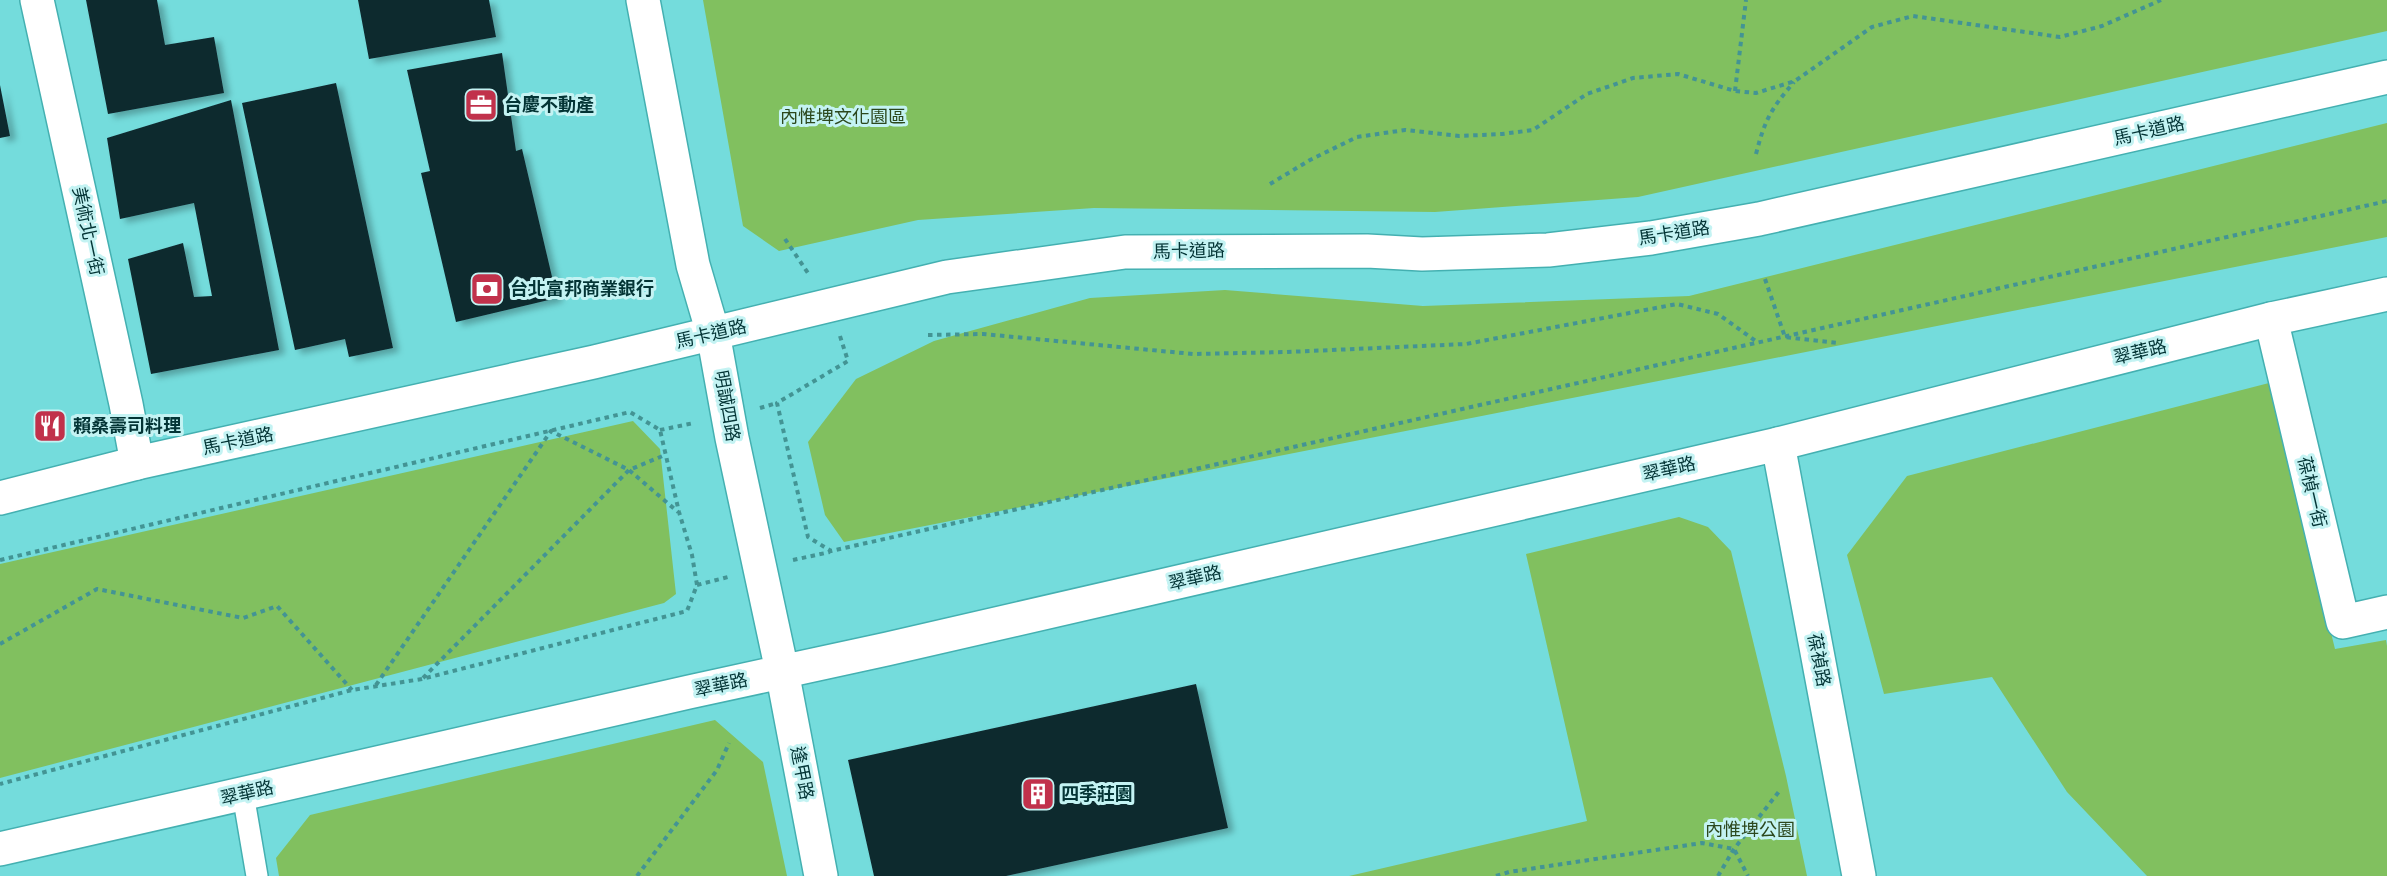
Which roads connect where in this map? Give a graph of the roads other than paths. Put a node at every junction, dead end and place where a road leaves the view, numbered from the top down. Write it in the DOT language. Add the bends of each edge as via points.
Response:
graph roads {
  1 [pos="37,0"];
  2 [pos="644,0"];
  3 [pos="2387,77"];
  4 [pos="2387,294"];
  5 [pos="2271,319"];
  6 [pos="713,333"];
  7 [pos="1778,444"];
  8 [pos="137,463"];
  9 [pos="0,498"];
  10 [pos="2387,612"];
  11 [pos="782,671"];
  12 [pos="243,794"];
  13 [pos="0,849"];
  14 [pos="257,876"];
  15 [pos="821,876"];
  16 [pos="1859,876"];
  1 -- 8 [label="street, 美術北一街"];
  2 -- 6 [label="street, 明誠四路" via="693,265"];
  3 -- 6 [label="street, 馬卡道路" via="1759,219 1651,238 1548,250 1422,254 1125,252 947,277"];
  4 -- 5 [label="street, 翠華路"];
  5 -- 7 [label="street, 翠華路"];
  5 -- 10 [label="street, 葆楨一街" via="2343,622"];
  6 -- 8 [label="street, 馬卡道路"];
  6 -- 11 [label="street, 明誠四路"];
  7 -- 11 [label="street, 翠華路"];
  7 -- 16 [label="street, 葆禎路"];
  8 -- 9 [label="street, 馬卡道路"];
  11 -- 12 [label="street, 翠華路"];
  11 -- 15 [label="street, 逢甲路"];
  12 -- 13 [label="street, 翠華路"];
  12 -- 14 [label="lane"];
}
